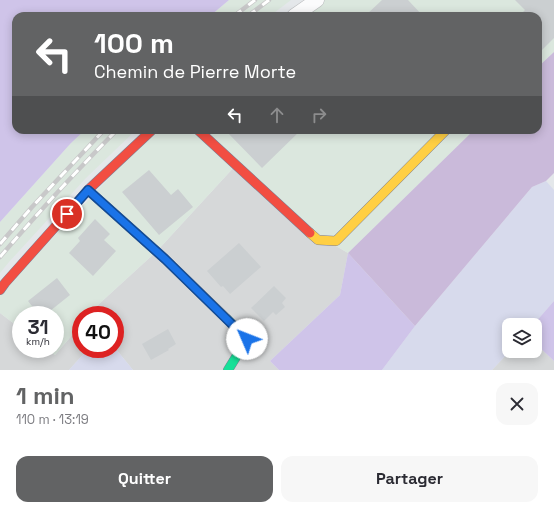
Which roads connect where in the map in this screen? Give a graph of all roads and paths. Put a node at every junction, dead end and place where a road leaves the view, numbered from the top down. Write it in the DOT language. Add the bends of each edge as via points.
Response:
graph roads {
  1 [pos="317,0"];
  2 [pos="300,12"];
  3 [pos="148,134"];
  4 [pos="202,134"];
  5 [pos="442,134"];
  6 [pos="88,190"];
  7 [pos="0,290"];
  8 [pos="228,370"];
  1 -- 2 [label="street"];
  3 -- 6 [label="street"];
  4 -- 5 [label="street" via="318,240 336,241"];
  6 -- 7 [label="street"];
  6 -- 8 [label="street" via="165,259 247,339"];
}
